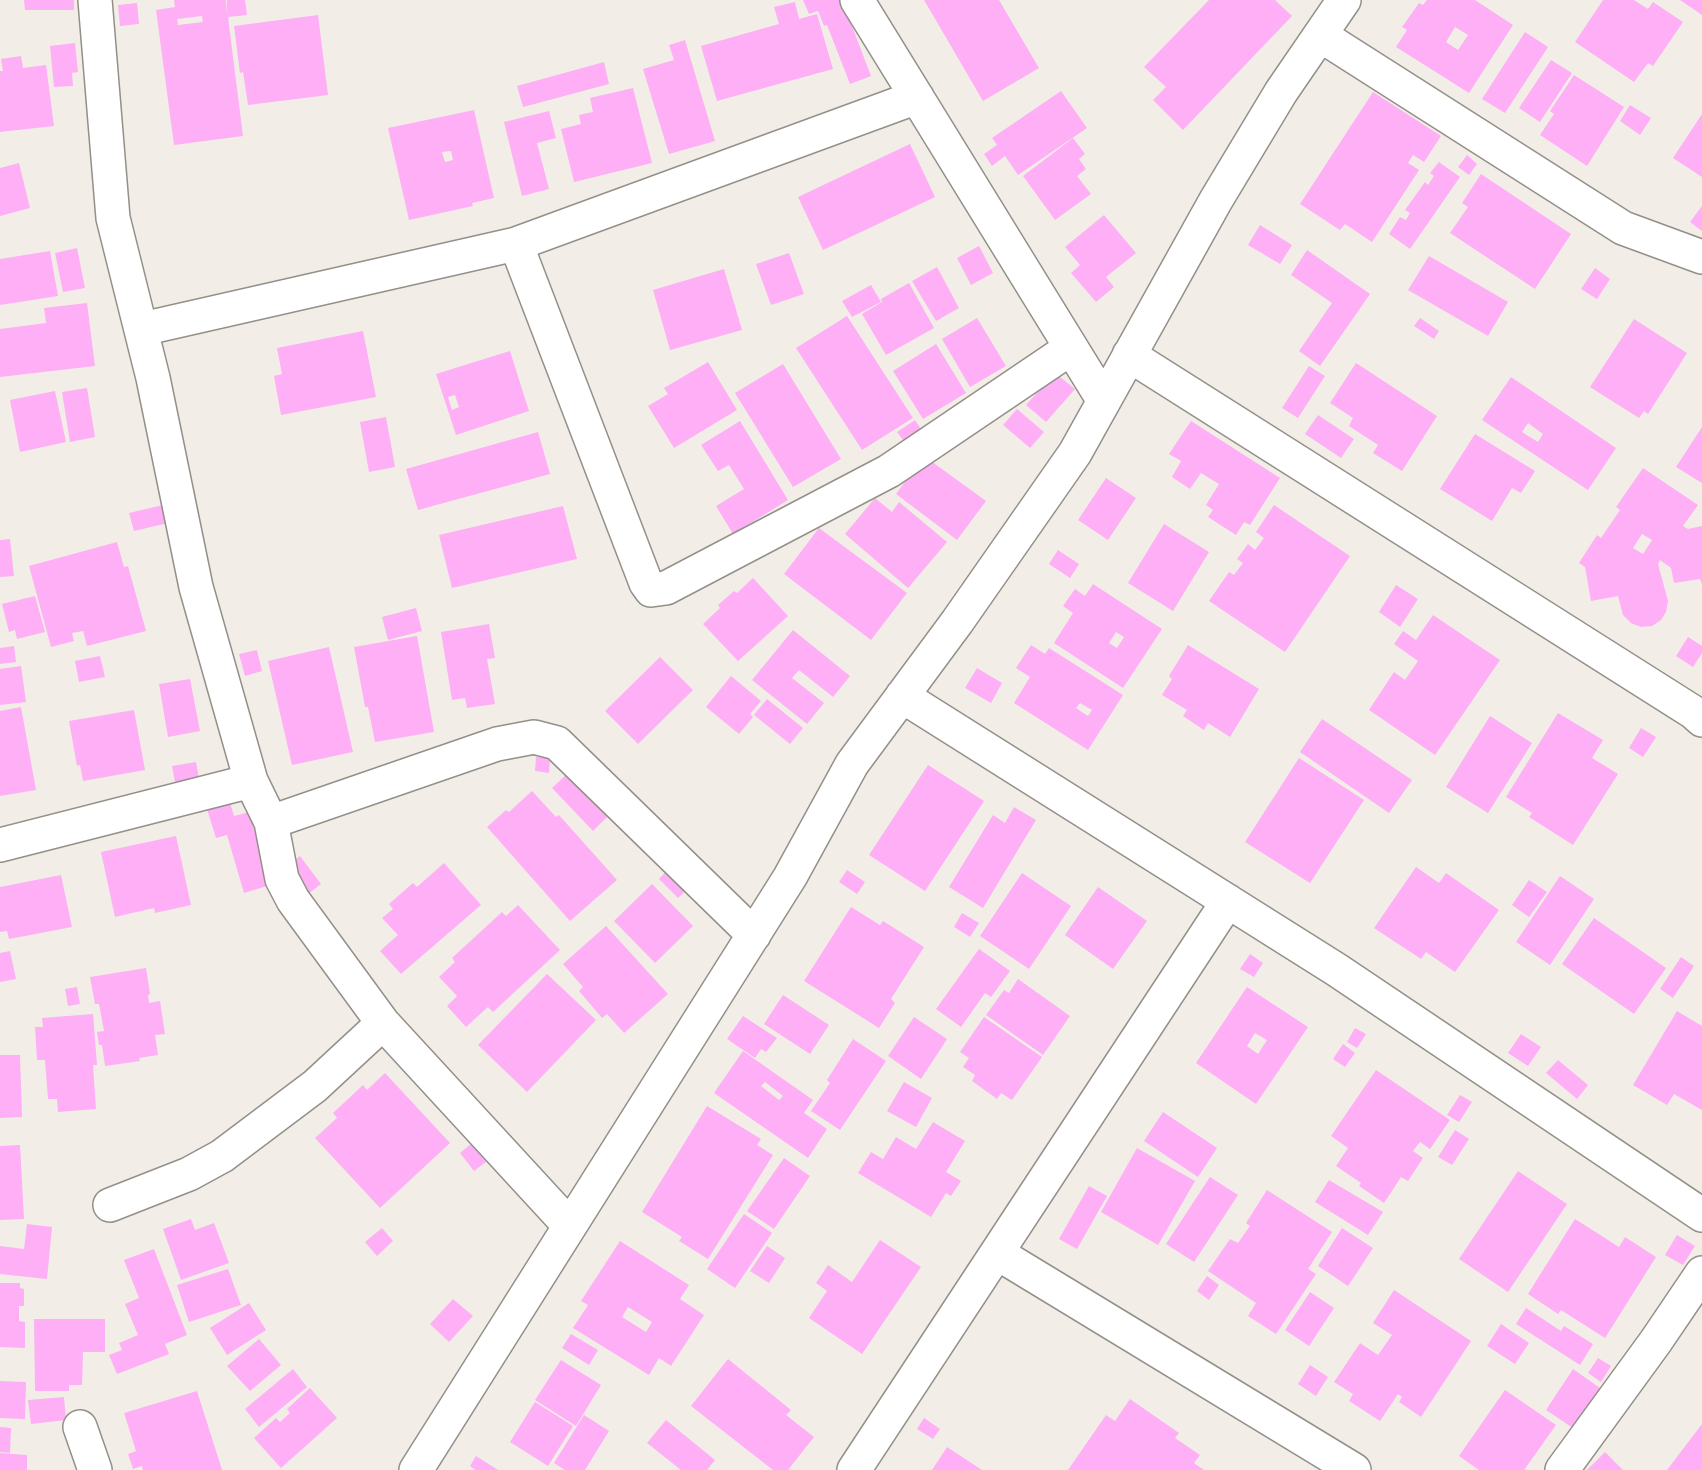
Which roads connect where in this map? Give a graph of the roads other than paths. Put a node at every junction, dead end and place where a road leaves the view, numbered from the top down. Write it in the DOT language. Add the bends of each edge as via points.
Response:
graph roads {
  1 [pos="95,0"];
  2 [pos="857,0"];
  3 [pos="1337,2"];
  4 [pos="1320,35"];
  5 [pos="916,97"];
  6 [pos="516,244"];
  7 [pos="1702,257"];
  8 [pos="142,329"];
  9 [pos="1071,348"];
  10 [pos="1129,355"];
  11 [pos="1104,401"];
  12 [pos="902,696"];
  13 [pos="1699,710"];
  14 [pos="251,782"];
  15 [pos="271,822"];
  16 [pos="0,845"];
  17 [pos="1228,901"];
  18 [pos="754,934"];
  19 [pos="383,1023"];
  20 [pos="110,1205"];
  21 [pos="1702,1215"];
  22 [pos="569,1225"];
  23 [pos="997,1253"];
  24 [pos="1702,1273"];
  25 [pos="80,1427"];
  26 [pos="95,1470"];
  27 [pos="416,1470"];
  28 [pos="854,1470"];
  29 [pos="1354,1470"];
  30 [pos="1562,1470"];
  1 -- 8 [label="street" via="113,218"];
  2 -- 5 [label="street"];
  3 -- 4 [label="street"];
  4 -- 7 [label="street" via="1623,228"];
  4 -- 10 [label="street" via="1228,180"];
  5 -- 6 [label="street"];
  5 -- 9 [label="street"];
  6 -- 8 [label="street"];
  6 -- 9 [label="street" via="651,590 666,588 889,471"];
  8 -- 14 [label="street" via="195,587"];
  9 -- 11 [label="street"];
  10 -- 11 [label="street"];
  10 -- 13 [label="street"];
  11 -- 12 [label="street" via="1075,453"];
  12 -- 17 [label="street"];
  12 -- 18 [label="street" via="852,764"];
  14 -- 15 [label="street"];
  14 -- 16 [label="street"];
  15 -- 18 [label="street" via="497,744 534,737 557,743"];
  15 -- 19 [label="street" via="282,879 293,900"];
  17 -- 21 [label="street"];
  17 -- 23 [label="street"];
  18 -- 22 [label="street"];
  19 -- 20 [label="street" via="315,1086 222,1156 189,1174"];
  19 -- 22 [label="street"];
  22 -- 27 [label="street"];
  23 -- 28 [label="street"];
  23 -- 29 [label="street"];
  24 -- 30 [label="street"];
  25 -- 26 [label="street"];
}
